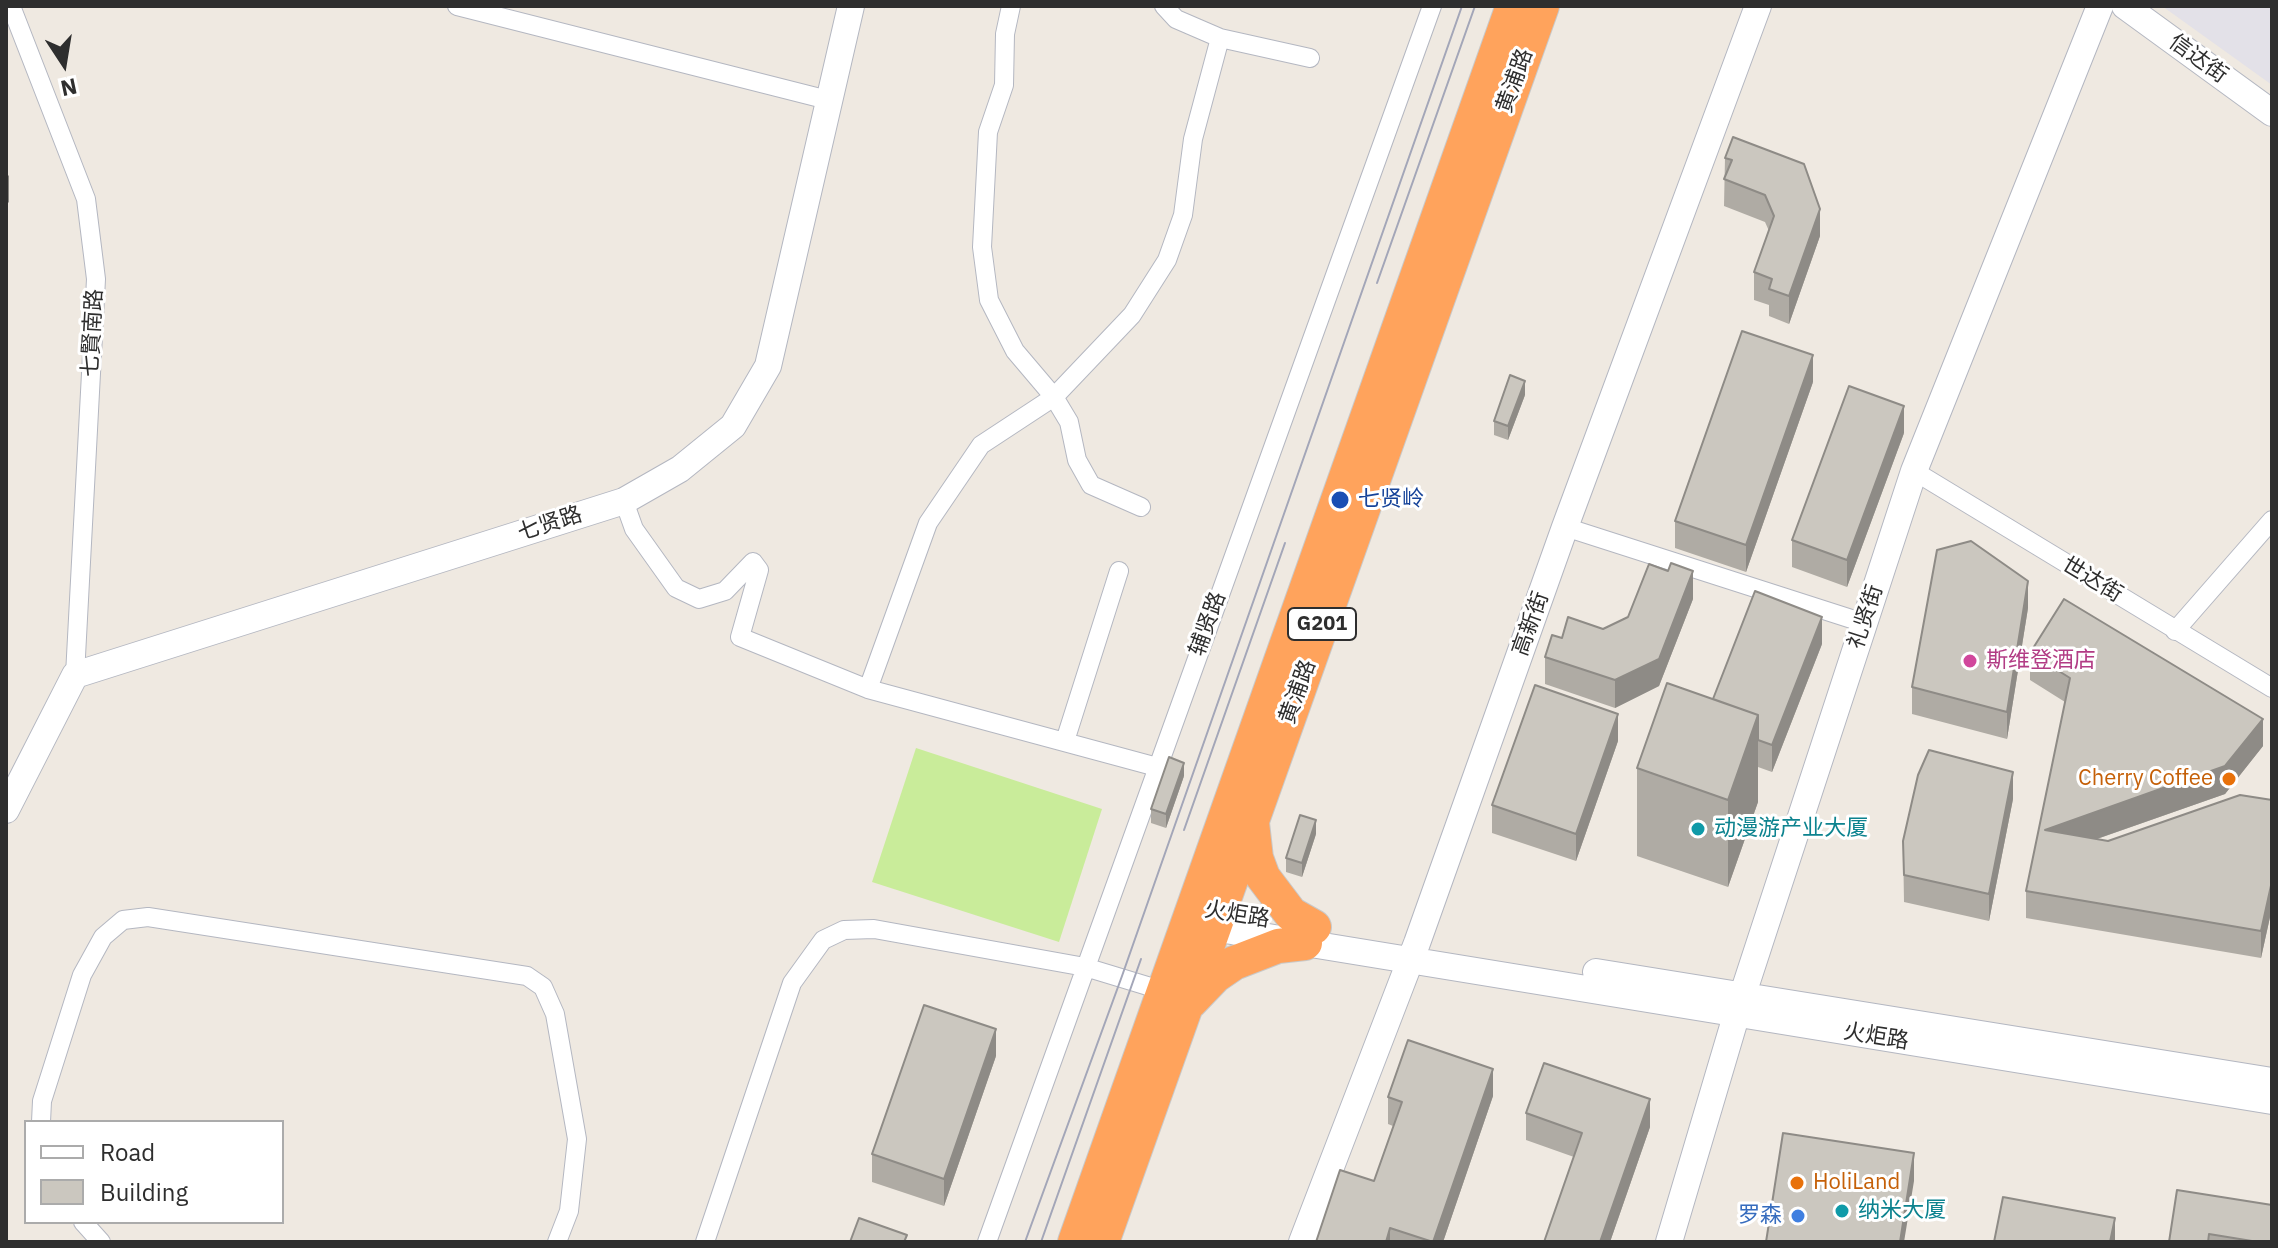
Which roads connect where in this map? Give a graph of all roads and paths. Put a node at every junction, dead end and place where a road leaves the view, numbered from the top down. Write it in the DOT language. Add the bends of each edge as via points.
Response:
graph roads {
  1 [pos="11,6"];
  2 [pos="457,6"];
  3 [pos="851,6"];
  4 [pos="1011,6"];
  5 [pos="1164,6"];
  6 [pos="1432,6"];
  7 [pos="1513,6"];
  8 [pos="1542,6"];
  9 [pos="1758,6"];
  10 [pos="2100,6"];
  11 [pos="2125,6"];
  12 [pos="1220,38"];
  13 [pos="1310,58"];
  14 [pos="828,100"];
  15 [pos="2272,113"];
  16 [pos="1054,397"];
  17 [pos="1914,471"];
  18 [pos="624,501"];
  19 [pos="1141,507"];
  20 [pos="2272,520"];
  21 [pos="1565,527"];
  22 [pos="1119,571"];
  23 [pos="1864,623"];
  24 [pos="2175,631"];
  25 [pos="75,675"];
  26 [pos="2272,688"];
  27 [pos="868,689"];
  28 [pos="1065,741"];
  29 [pos="1157,767"];
  30 [pos="6,810"];
  31 [pos="1252,819"];
  32 [pos="1209,916"];
  33 [pos="1309,935"];
  34 [pos="1414,952"];
  35 [pos="1085,967"];
  36 [pos="1174,1000"];
  37 [pos="1739,1005"];
  38 [pos="2272,1081"];
  39 [pos="2272,1101"];
  40 [pos="41,1120"];
  41 [pos="85,1224"];
  42 [pos="101,1242"];
  43 [pos="557,1242"];
  44 [pos="705,1242"];
  45 [pos="987,1242"];
  46 [pos="1075,1242"];
  47 [pos="1102,1242"];
  48 [pos="1302,1242"];
  49 [pos="1669,1242"];
  1 -- 25 [label="street, 七賢南路" via="86,199 96,279"];
  2 -- 14 [label="street"];
  3 -- 14 [label="street, 七贤路"];
  4 -- 16 [label="street" via="1004,85 988,132 982,247 989,300 1015,351"];
  5 -- 12 [label="street" via="1176,19"];
  6 -- 29 [label="street, 辅贤路"];
  7 -- 32 [label="highway, 黄浦路 / G201"];
  8 -- 31 [label="highway, 黄浦路 / G201"];
  9 -- 21 [label="street, 高新街"];
  10 -- 17 [label="street, 礼贤街"];
  11 -- 15 [label="street, 信达街"];
  12 -- 13 [label="street"];
  12 -- 16 [label="street" via="1193,139 1183,215 1167,260 1132,315"];
  14 -- 18 [label="street, 七贤路" via="768,366 733,426 680,469"];
  16 -- 19 [label="street" via="1069,422 1077,460 1091,485"];
  16 -- 27 [label="street" via="981,445 928,523"];
  17 -- 23 [label="street, 礼贤街"];
  17 -- 24 [label="street, 世达街"];
  18 -- 25 [label="street, 七贤路"];
  18 -- 27 [label="street" via="634,529 676,588 699,599 725,591 753,562 759,570 740,637"];
  20 -- 24 [label="street"];
  21 -- 23 [label="street"];
  21 -- 34 [label="street, 高新街"];
  22 -- 28 [label="street"];
  23 -- 37 [label="street, 礼贤街"];
  24 -- 26 [label="street, 世达街"];
  25 -- 30 [label="street"];
  27 -- 28 [label="street"];
  28 -- 29 [label="street"];
  29 -- 35 [label="street, 辅贤路"];
  31 -- 32 [label="highway, 黄浦路 / G201"];
  31 -- 33 [label="highway" via="1263,877"];
  32 -- 33 [label="street, 火炬路"];
  32 -- 36 [label="highway, 黄浦路 / G201"];
  33 -- 34 [label="street, 火炬路"];
  33 -- 36 [label="highway" via="1234,963"];
  34 -- 37 [label="street, 火炬路"];
  34 -- 48 [label="street, 高新街"];
  35 -- 36 [label="street"];
  35 -- 44 [label="street" via="874,929 844,930 823,940 792,983"];
  35 -- 45 [label="street, 辅贤路"];
  36 -- 46 [label="highway, 黄浦路 / G201"];
  36 -- 47 [label="highway, 黄浦路 / G201"];
  37 -- 38 [label="street, 火炬路"];
  37 -- 39 [label="street, 火炬路"];
  37 -- 49 [label="street, 礼贤街"];
  40 -- 43 [label="street" via="42,1101 82,975 103,937 123,920 148,917 527,976 543,987 555,1014 577,1139 569,1211"];
  41 -- 42 [label="street"];
}
